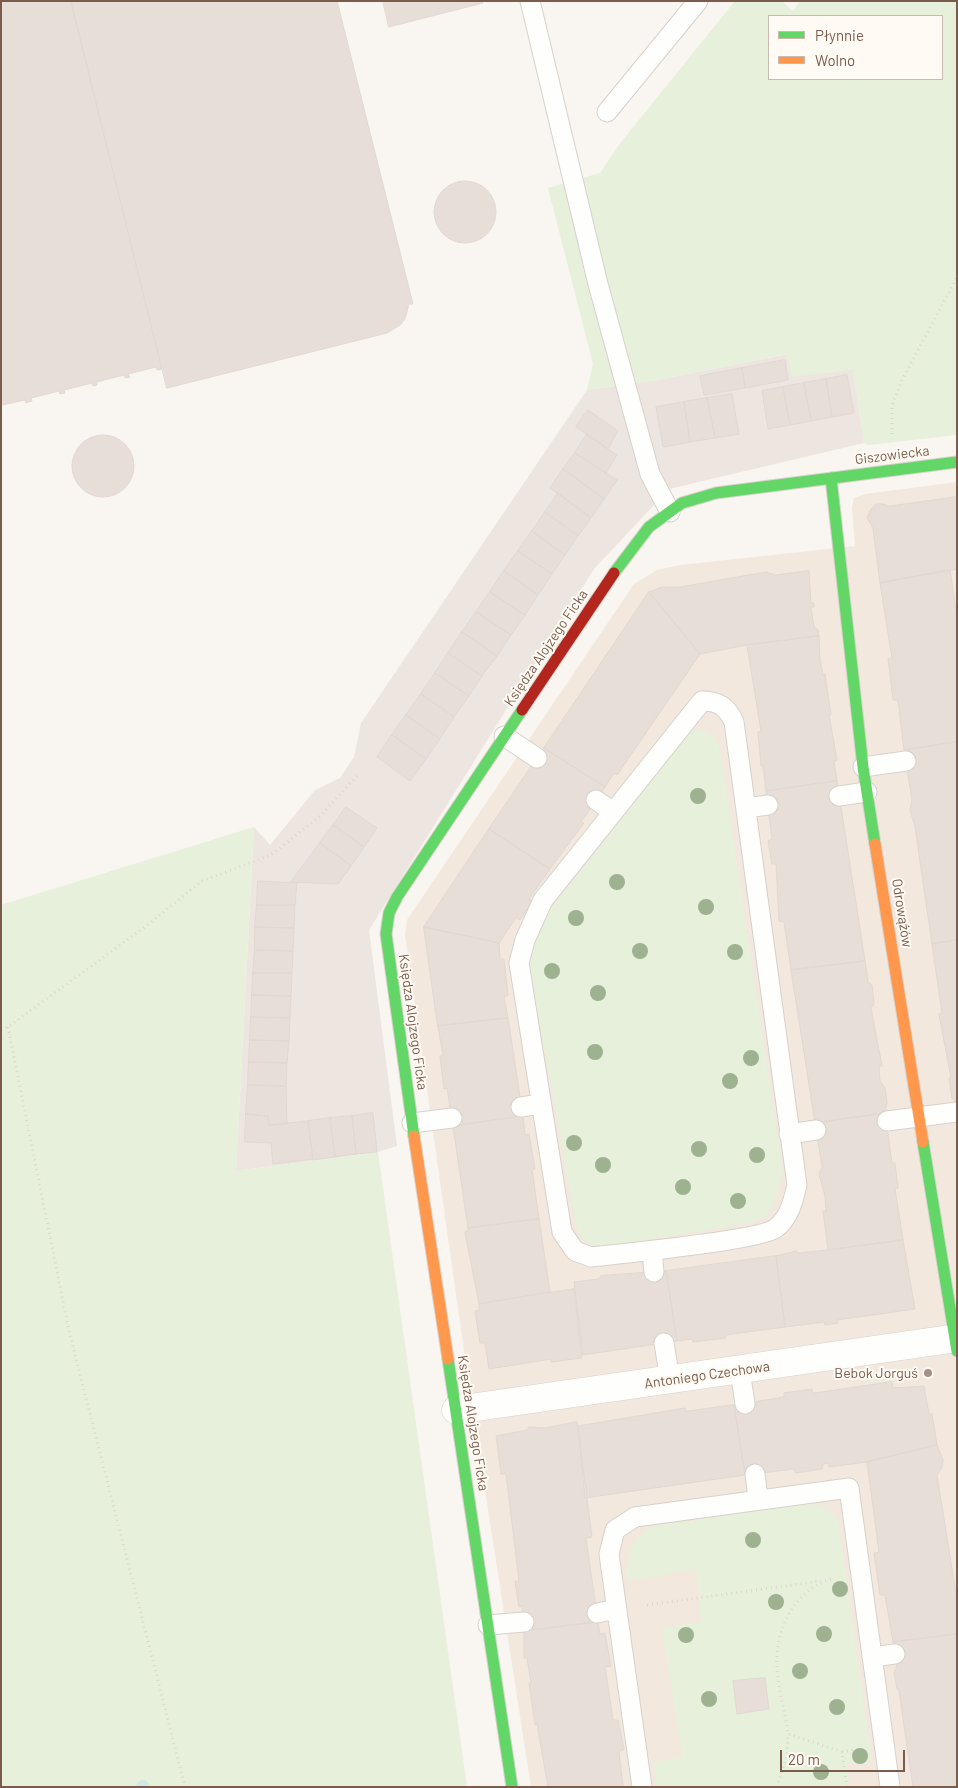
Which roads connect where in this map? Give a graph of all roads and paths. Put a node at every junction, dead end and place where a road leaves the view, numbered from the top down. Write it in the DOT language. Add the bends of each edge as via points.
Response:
graph roads {
  1 [pos="530,1"];
  2 [pos="698,1"];
  3 [pos="607,112"];
  4 [pos="957,277"];
  5 [pos="957,462"];
  6 [pos="894,471"];
  7 [pos="831,478"];
  8 [pos="670,512"];
  9 [pos="504,736"];
  10 [pos="537,758"];
  11 [pos="906,762"];
  12 [pos="863,767"];
  13 [pos="358,775"];
  14 [pos="867,792"];
  15 [pos="840,796"];
  16 [pos="596,800"];
  17 [pos="768,805"];
  18 [pos="746,808"];
  19 [pos="613,812"];
  20 [pos="8,1027"];
  21 [pos="1,1029"];
  22 [pos="541,1104"];
  23 [pos="521,1107"];
  24 [pos="957,1112"];
  25 [pos="919,1117"];
  26 [pos="452,1118"];
  27 [pos="887,1121"];
  28 [pos="412,1124"];
  29 [pos="816,1130"];
  30 [pos="790,1134"];
  31 [pos="652,1251"];
  32 [pos="654,1272"];
  33 [pos="956,1342"];
  34 [pos="664,1343"];
  35 [pos="740,1370"];
  36 [pos="670,1380"];
  37 [pos="744,1404"];
  38 [pos="456,1410"];
  39 [pos="755,1474"];
  40 [pos="758,1498"];
  41 [pos="860,1572"];
  42 [pos="824,1581"];
  43 [pos="617,1609"];
  44 [pos="597,1612"];
  45 [pos="524,1622"];
  46 [pos="488,1625"];
  47 [pos="895,1654"];
  48 [pos="872,1657"];
  49 [pos="788,1734"];
  50 [pos="185,1787"];
  51 [pos="512,1787"];
  52 [pos="642,1787"];
  53 [pos="777,1787"];
  54 [pos="847,1787"];
  55 [pos="890,1787"];
  1 -- 8 [label="lane" via="598,284 650,474"];
  2 -- 3 [label="lane"];
  4 -- 6 [label="path" via="892,404"];
  5 -- 6 [label="street, Giszowiecka"];
  6 -- 7 [label="street, Giszowiecka"];
  7 -- 8 [label="street, Księdza Alojzego Ficka" via="716,494 682,503"];
  7 -- 12 [label="street, Odrowążów"];
  8 -- 9 [label="street, Księdza Alojzego Ficka" via="648,527 630,550"];
  9 -- 10 [label="lane"];
  9 -- 28 [label="street, Księdza Alojzego Ficka" via="397,896 389,913 386,934"];
  11 -- 12 [label="lane"];
  12 -- 14 [label="street, Odrowążów"];
  13 -- 20 [label="path" via="319,817 271,855 202,881"];
  14 -- 15 [label="lane"];
  14 -- 25 [label="street, Odrowążów"];
  16 -- 19 [label="lane"];
  17 -- 18 [label="lane"];
  18 -- 19 [label="lane" via="734,722 729,710 716,701 702,701"];
  18 -- 30 [label="lane"];
  19 -- 22 [label="lane" via="543,900 525,940 519,963"];
  20 -- 21 [label="path"];
  20 -- 50 [label="path" via="69,1331"];
  22 -- 23 [label="lane"];
  22 -- 31 [label="lane" via="562,1232 575,1251 591,1257"];
  24 -- 25 [label="lane"];
  25 -- 27 [label="lane"];
  25 -- 33 [label="street, Odrowążów"];
  26 -- 28 [label="lane"];
  28 -- 38 [label="street, Księdza Alojzego Ficka"];
  29 -- 30 [label="lane"];
  30 -- 31 [label="lane" via="797,1185 791,1210 775,1230"];
  31 -- 32 [label="lane"];
  33 -- 35 [label="street, Antoniego Czechowa"];
  34 -- 36 [label="lane"];
  35 -- 36 [label="street, Antoniego Czechowa"];
  35 -- 37 [label="lane"];
  36 -- 38 [label="street, Antoniego Czechowa"];
  38 -- 46 [label="street, Księdza Alojzego Ficka"];
  39 -- 40 [label="lane"];
  40 -- 41 [label="lane" via="849,1488"];
  40 -- 43 [label="lane" via="635,1517 615,1530 610,1554"];
  41 -- 42 [label="path"];
  41 -- 48 [label="lane"];
  42 -- 43 [label="path"];
  42 -- 49 [label="path" via="796,1602 781,1630 778,1679"];
  43 -- 44 [label="lane"];
  43 -- 52 [label="lane"];
  45 -- 46 [label="lane"];
  46 -- 51 [label="street, Księdza Alojzego Ficka"];
  47 -- 48 [label="lane"];
  48 -- 55 [label="lane"];
  49 -- 53 [label="path" via="787,1756"];
  49 -- 54 [label="path" via="842,1752"];
}
